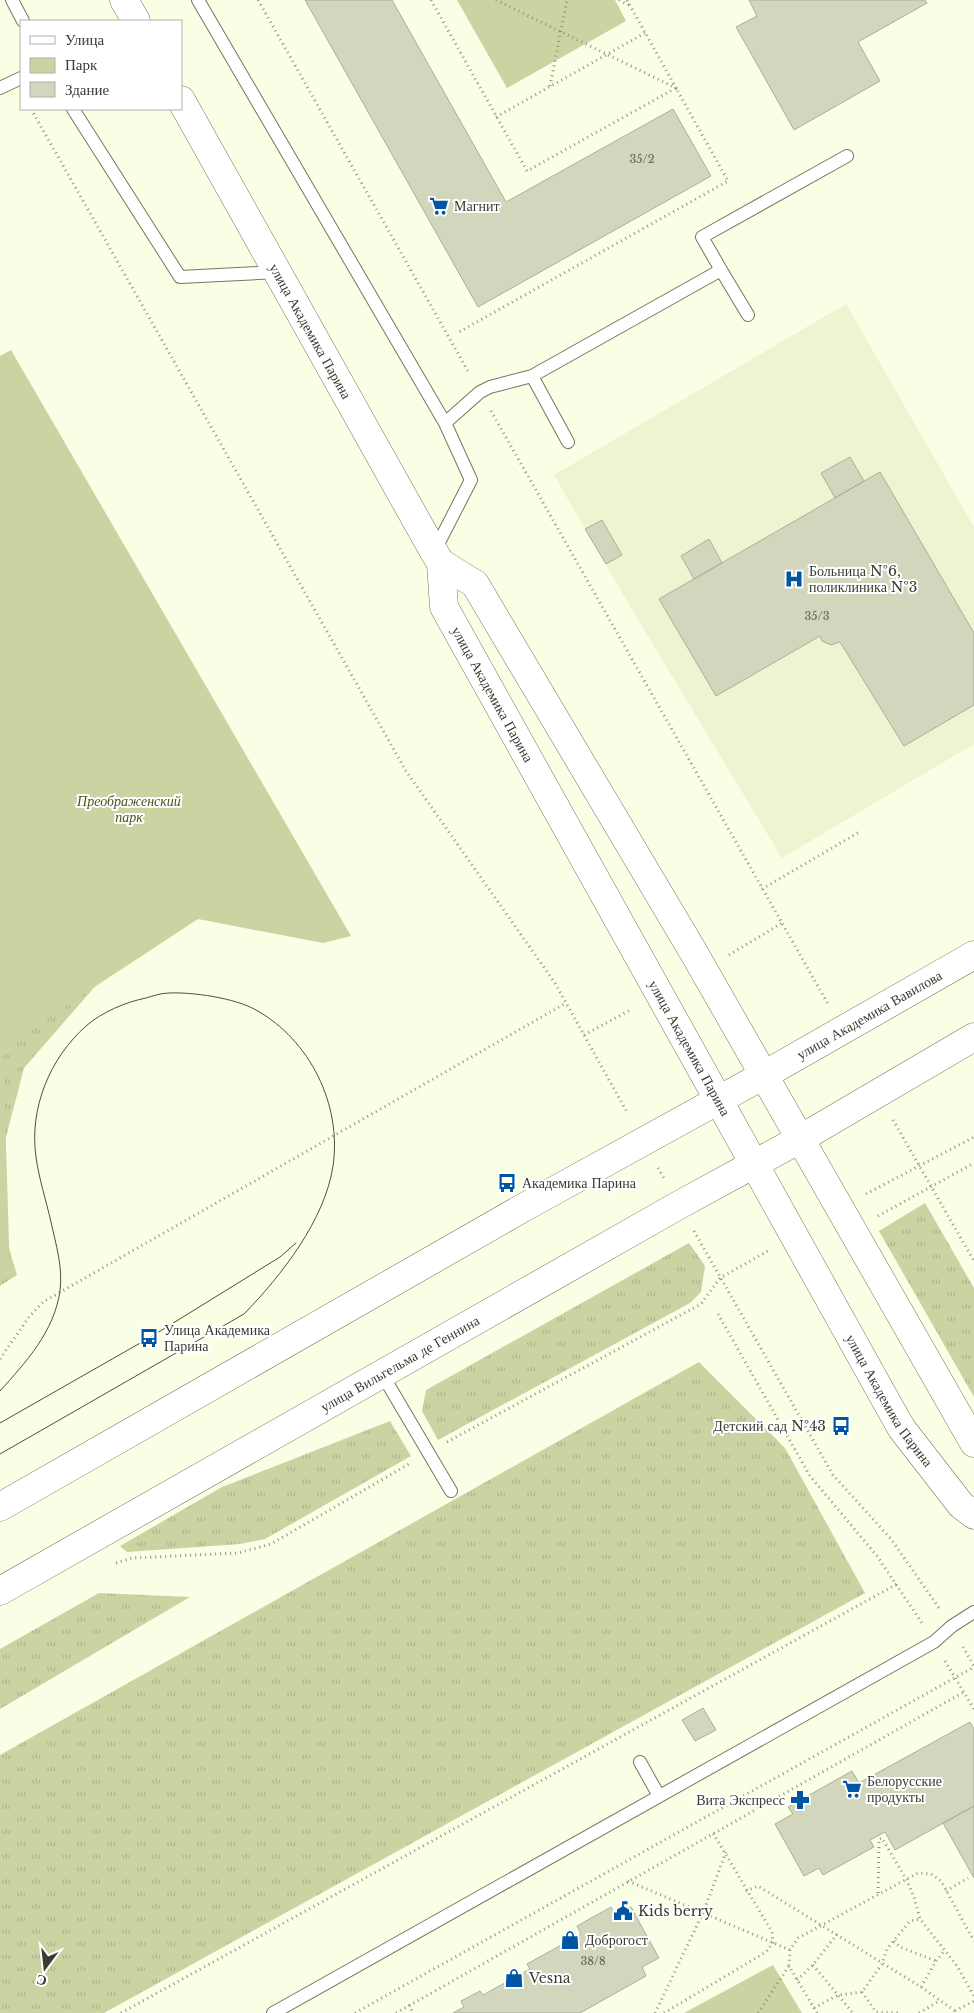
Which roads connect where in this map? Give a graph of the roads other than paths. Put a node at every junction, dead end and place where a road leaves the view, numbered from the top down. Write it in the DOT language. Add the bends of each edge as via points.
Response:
graph roads {
  1 [pos="12,0"];
  2 [pos="124,0"];
  3 [pos="198,0"];
  4 [pos="22,20"];
  5 [pos="135,20"];
  6 [pos="20,78"];
  7 [pos="0,88"];
  8 [pos="182,102"];
  9 [pos="74,110"];
  10 [pos="847,156"];
  11 [pos="721,270"];
  12 [pos="279,272"];
  13 [pos="748,315"];
  14 [pos="532,376"];
  15 [pos="445,423"];
  16 [pos="568,442"];
  17 [pos="438,557"];
  18 [pos="974,955"];
  19 [pos="974,1037"];
  20 [pos="764,1076"];
  21 [pos="718,1100"];
  22 [pos="800,1139"];
  23 [pos="754,1164"];
  24 [pos="382,1374"];
  25 [pos="974,1443"];
  26 [pos="451,1491"];
  27 [pos="0,1507"];
  28 [pos="974,1515"];
  29 [pos="0,1591"];
  30 [pos="974,1612"];
  31 [pos="640,1762"];
  32 [pos="659,1796"];
  33 [pos="273,2013"];
  1 -- 4 [label="lane"];
  2 -- 5 [label="street"];
  3 -- 15 [label="lane"];
  6 -- 7 [label="lane"];
  8 -- 12 [label="street, улица Академика Парина"];
  9 -- 12 [label="lane" via="180,277"];
  10 -- 11 [label="lane" via="702,237"];
  11 -- 13 [label="lane"];
  11 -- 14 [label="lane"];
  12 -- 17 [label="street, улица Академика Парина"];
  14 -- 15 [label="lane" via="480,392"];
  14 -- 16 [label="lane"];
  15 -- 17 [label="lane" via="471,480"];
  17 -- 20 [label="street, улица Академика Парина" via="475,584"];
  17 -- 21 [label="street, улица Академика Парина" via="444,606"];
  18 -- 20 [label="street, улица Академика Вавилова"];
  19 -- 22 [label="street"];
  20 -- 21 [label="street"];
  20 -- 22 [label="street, улица Академика Парина"];
  21 -- 23 [label="street, улица Академика Парина"];
  21 -- 27 [label="street"];
  22 -- 23 [label="street, улица Вильгельма де Геннина"];
  22 -- 25 [label="street, улица Академика Парина"];
  23 -- 24 [label="street, улица Вильгельма де Геннина"];
  23 -- 28 [label="street, улица Академика Парина" via="902,1429 961,1505"];
  24 -- 26 [label="lane"];
  24 -- 29 [label="street, улица Вильгельма де Геннина"];
  30 -- 32 [label="lane" via="934,1642"];
  31 -- 32 [label="lane"];
  32 -- 33 [label="lane"];
}
